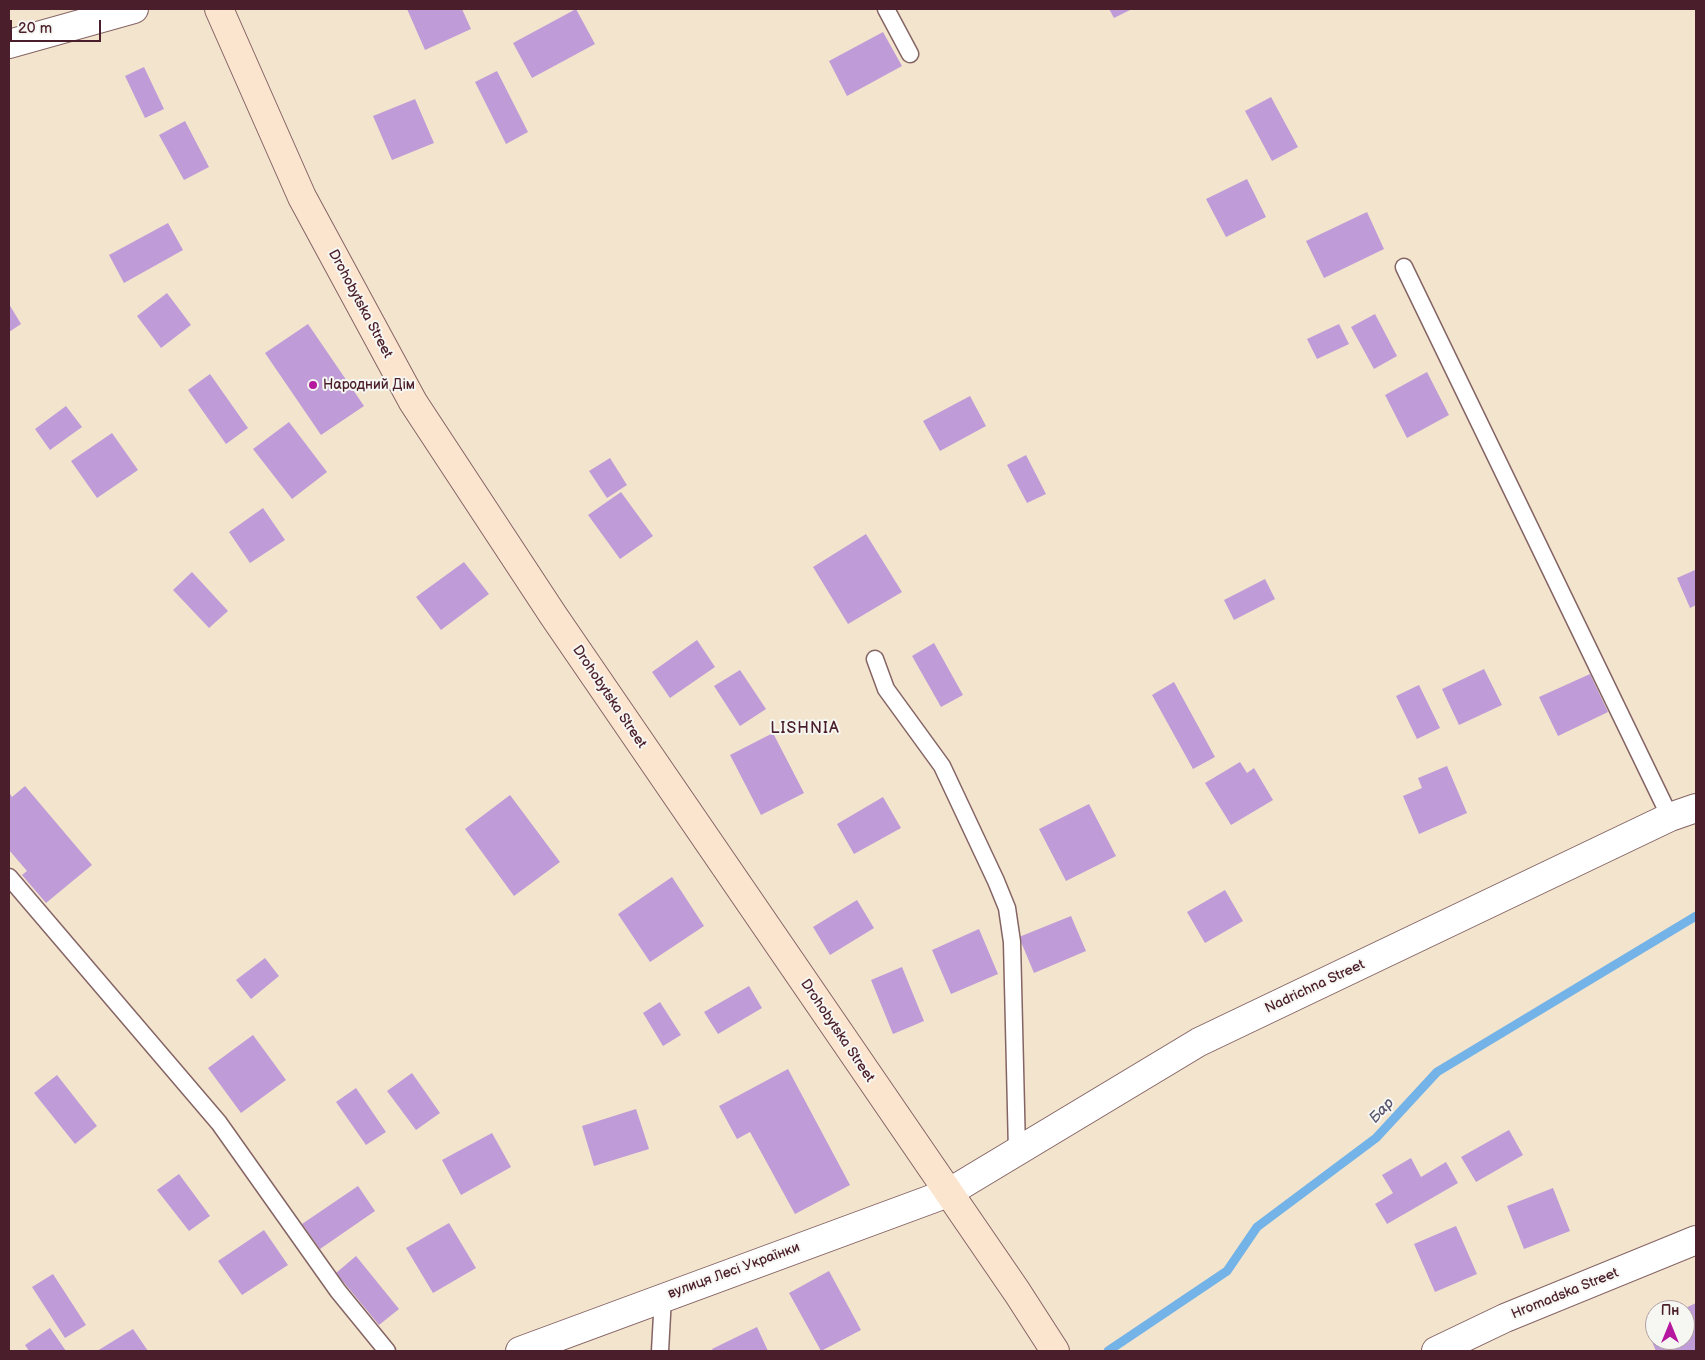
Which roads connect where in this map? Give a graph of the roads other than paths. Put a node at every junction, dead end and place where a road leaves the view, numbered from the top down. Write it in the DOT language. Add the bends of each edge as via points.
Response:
graph roads {
  1 [pos="134,9"];
  2 [pos="219,9"];
  3 [pos="886,9"];
  4 [pos="9,44"];
  5 [pos="910,54"];
  6 [pos="1404,267"];
  7 [pos="875,659"];
  8 [pos="1696,808"];
  9 [pos="1670,817"];
  10 [pos="9,877"];
  11 [pos="1016,1151"];
  12 [pos="948,1193"];
  13 [pos="1696,1240"];
  14 [pos="663,1297"];
  15 [pos="388,1351"];
  16 [pos="520,1351"];
  17 [pos="660,1351"];
  18 [pos="1055,1351"];
  19 [pos="1436,1351"];
  1 -- 4 [label="street"];
  2 -- 12 [label="main road, Drohobytska Street" via="302,197 413,402 554,615"];
  3 -- 5 [label="lane"];
  6 -- 9 [label="lane"];
  7 -- 11 [label="lane" via="886,689 942,766 1007,908 1012,942"];
  8 -- 9 [label="street, Nadrichna Street"];
  9 -- 11 [label="street, Nadrichna Street" via="1199,1042"];
  10 -- 15 [label="lane" via="219,1124 338,1291"];
  11 -- 12 [label="street, Nadrichna Street"];
  12 -- 14 [label="street, вулиця Лесі Українки"];
  12 -- 18 [label="main road, Drohobytska Street"];
  13 -- 19 [label="street, Hromadska Street" via="1505,1318"];
  14 -- 16 [label="street, вулиця Лесі Українки"];
  14 -- 17 [label="lane"];
}
